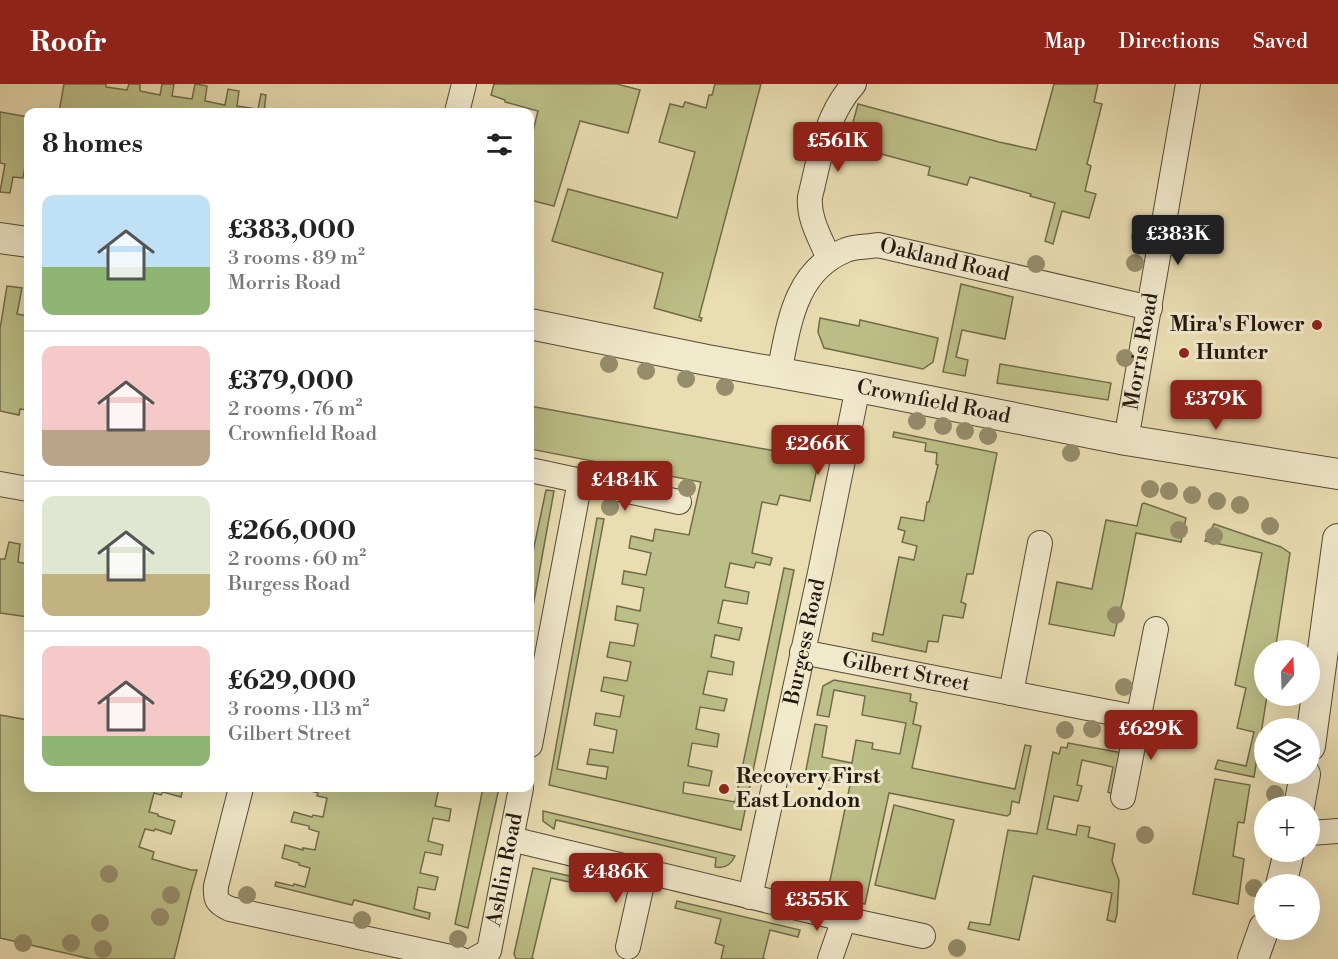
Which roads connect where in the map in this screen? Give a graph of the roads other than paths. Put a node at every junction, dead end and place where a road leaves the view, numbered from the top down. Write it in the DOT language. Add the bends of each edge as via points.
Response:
graph roads {
  1 [pos="464,84"];
  2 [pos="854,84"];
  3 [pos="1188,84"];
  4 [pos="458,108"];
  5 [pos="0,238"];
  6 [pos="24,241"];
  7 [pos="829,259"];
  8 [pos="1150,308"];
  9 [pos="534,325"];
  10 [pos="779,373"];
  11 [pos="858,387"];
  12 [pos="1126,440"];
  13 [pos="534,471"];
  14 [pos="1338,474"];
  15 [pos="580,481"];
  16 [pos="0,484"];
  17 [pos="24,488"];
  18 [pos="679,502"];
  19 [pos="1338,539"];
  20 [pos="1040,543"];
  21 [pos="1156,630"];
  22 [pos="802,652"];
  23 [pos="1011,693"];
  24 [pos="1138,718"];
  25 [pos="1314,718"];
  26 [pos="534,725"];
  27 [pos="241,792"];
  28 [pos="520,792"];
  29 [pos="1123,797"];
  30 [pos="1338,831"];
  31 [pos="1320,832"];
  32 [pos="511,839"];
  33 [pos="645,871"];
  34 [pos="750,897"];
  35 [pos="844,919"];
  36 [pos="923,936"];
  37 [pos="1260,940"];
  38 [pos="628,947"];
  39 [pos="482,955"];
  40 [pos="460,959"];
  41 [pos="830,959"];
  42 [pos="1253,959"];
  1 -- 4 [label="street"];
  2 -- 7 [label="street" via="828,126 810,197 811,216"];
  3 -- 8 [label="street, Morris Road"];
  5 -- 6 [label="street"];
  7 -- 8 [label="street, Oakland Road" via="848,249 878,245"];
  7 -- 10 [label="street, Oakland Road" via="806,282 791,315"];
  8 -- 12 [label="street, Morris Road"];
  9 -- 10 [label="street, Crownfield Road"];
  10 -- 11 [label="street, Crownfield Road"];
  11 -- 12 [label="street, Crownfield Road"];
  11 -- 22 [label="street, Burgess Road"];
  12 -- 14 [label="street, Crownfield Road"];
  13 -- 15 [label="street"];
  15 -- 18 [label="street"];
  15 -- 26 [label="street"];
  16 -- 17 [label="street"];
  19 -- 25 [label="street"];
  20 -- 23 [label="street"];
  21 -- 24 [label="street"];
  22 -- 23 [label="street, Gilbert Street"];
  22 -- 34 [label="street, Burgess Road"];
  23 -- 24 [label="street, Gilbert Street"];
  24 -- 29 [label="street"];
  27 -- 40 [label="street" via="216,886 215,897 221,905"];
  28 -- 32 [label="street, Ashlin Road"];
  30 -- 31 [label="street"];
  32 -- 33 [label="street"];
  32 -- 39 [label="street, Ashlin Road"];
  33 -- 34 [label="street"];
  33 -- 38 [label="street"];
  34 -- 35 [label="street"];
  35 -- 36 [label="street"];
  35 -- 41 [label="street"];
  37 -- 42 [label="street"];
}
